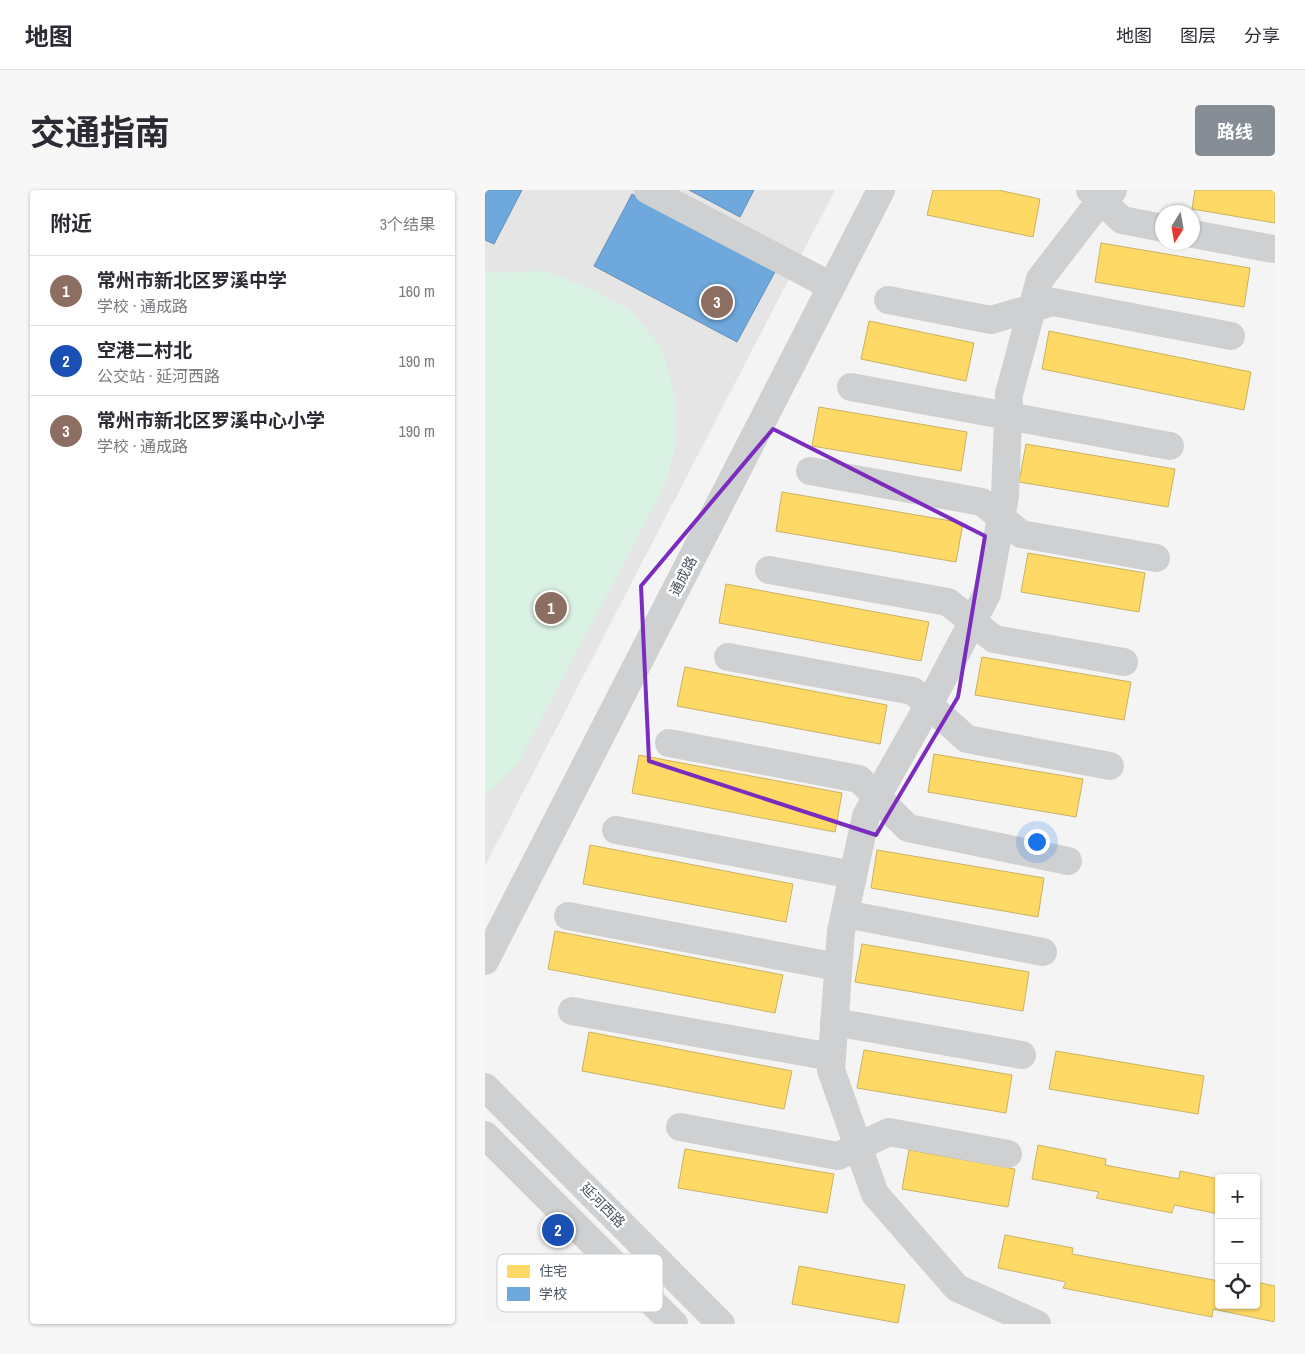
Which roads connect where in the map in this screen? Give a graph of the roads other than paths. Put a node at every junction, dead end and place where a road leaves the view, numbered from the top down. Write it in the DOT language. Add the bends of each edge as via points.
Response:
graph roads {
  1 [pos="648,190"];
  2 [pos="881,190"];
  3 [pos="1102,194"];
  4 [pos="1155,226"];
  5 [pos="1200,235"];
  6 [pos="1273,249"];
  7 [pos="831,286"];
  8 [pos="888,300"];
  9 [pos="1033,308"];
  10 [pos="1231,336"];
  11 [pos="851,387"];
  12 [pos="1008,416"];
  13 [pos="1170,446"];
  14 [pos="810,471"];
  15 [pos="1001,518"];
  16 [pos="1156,558"];
  17 [pos="769,570"];
  18 [pos="972,622"];
  19 [pos="728,657"];
  20 [pos="1124,662"];
  21 [pos="929,705"];
  22 [pos="669,743"];
  23 [pos="1110,766"];
  24 [pos="877,797"];
  25 [pos="617,830"];
  26 [pos="1068,861"];
  27 [pos="853,875"];
  28 [pos="845,914"];
  29 [pos="568,916"];
  30 [pos="1043,952"];
  31 [pos="485,961"];
  32 [pos="839,967"];
  33 [pos="572,1011"];
  34 [pos="835,1022"];
  35 [pos="1022,1055"];
  36 [pos="832,1057"];
  37 [pos="485,1087"];
  38 [pos="679,1128"];
  39 [pos="485,1135"];
  40 [pos="858,1147"];
  41 [pos="1008,1154"];
  42 [pos="604,1254"];
  43 [pos="651,1254"];
  44 [pos="663,1266"];
  45 [pos="662,1312"];
  46 [pos="674,1324"];
  47 [pos="721,1324"];
  48 [pos="1037,1324"];
  1 -- 7 [label="street"];
  2 -- 7 [label="street, 通成路"];
  3 -- 4 [label="street" via="1122,220"];
  3 -- 9 [label="street" via="1040,279"];
  5 -- 6 [label="street"];
  7 -- 31 [label="street, 通成路"];
  8 -- 9 [label="street" via="991,320"];
  9 -- 10 [label="street" via="1053,302"];
  9 -- 12 [label="street" via="1009,394"];
  11 -- 12 [label="street"];
  12 -- 13 [label="street"];
  12 -- 15 [label="street"];
  14 -- 15 [label="street" via="982,502"];
  15 -- 16 [label="street" via="1021,534"];
  15 -- 18 [label="street" via="987,594"];
  17 -- 18 [label="street" via="948,602"];
  18 -- 20 [label="street" via="994,639"];
  18 -- 21 [label="street"];
  19 -- 21 [label="street" via="913,691"];
  21 -- 23 [label="street" via="967,739"];
  21 -- 24 [label="street"];
  22 -- 24 [label="street" via="859,779"];
  24 -- 26 [label="street" via="908,828"];
  24 -- 27 [label="street" via="866,816"];
  25 -- 27 [label="street"];
  27 -- 28 [label="street"];
  28 -- 30 [label="street"];
  28 -- 32 [label="street"];
  29 -- 32 [label="street"];
  32 -- 34 [label="street"];
  33 -- 36 [label="street"];
  34 -- 35 [label="street"];
  34 -- 36 [label="street"];
  36 -- 40 [label="street" via="831,1070"];
  37 -- 43 [label="street, 延河西路"];
  38 -- 40 [label="street" via="838,1156"];
  39 -- 42 [label="street"];
  40 -- 41 [label="street" via="889,1132"];
  40 -- 48 [label="street" via="875,1194 957,1288"];
  44 -- 47 [label="street, 延河西路"];
  45 -- 46 [label="street"];
}
